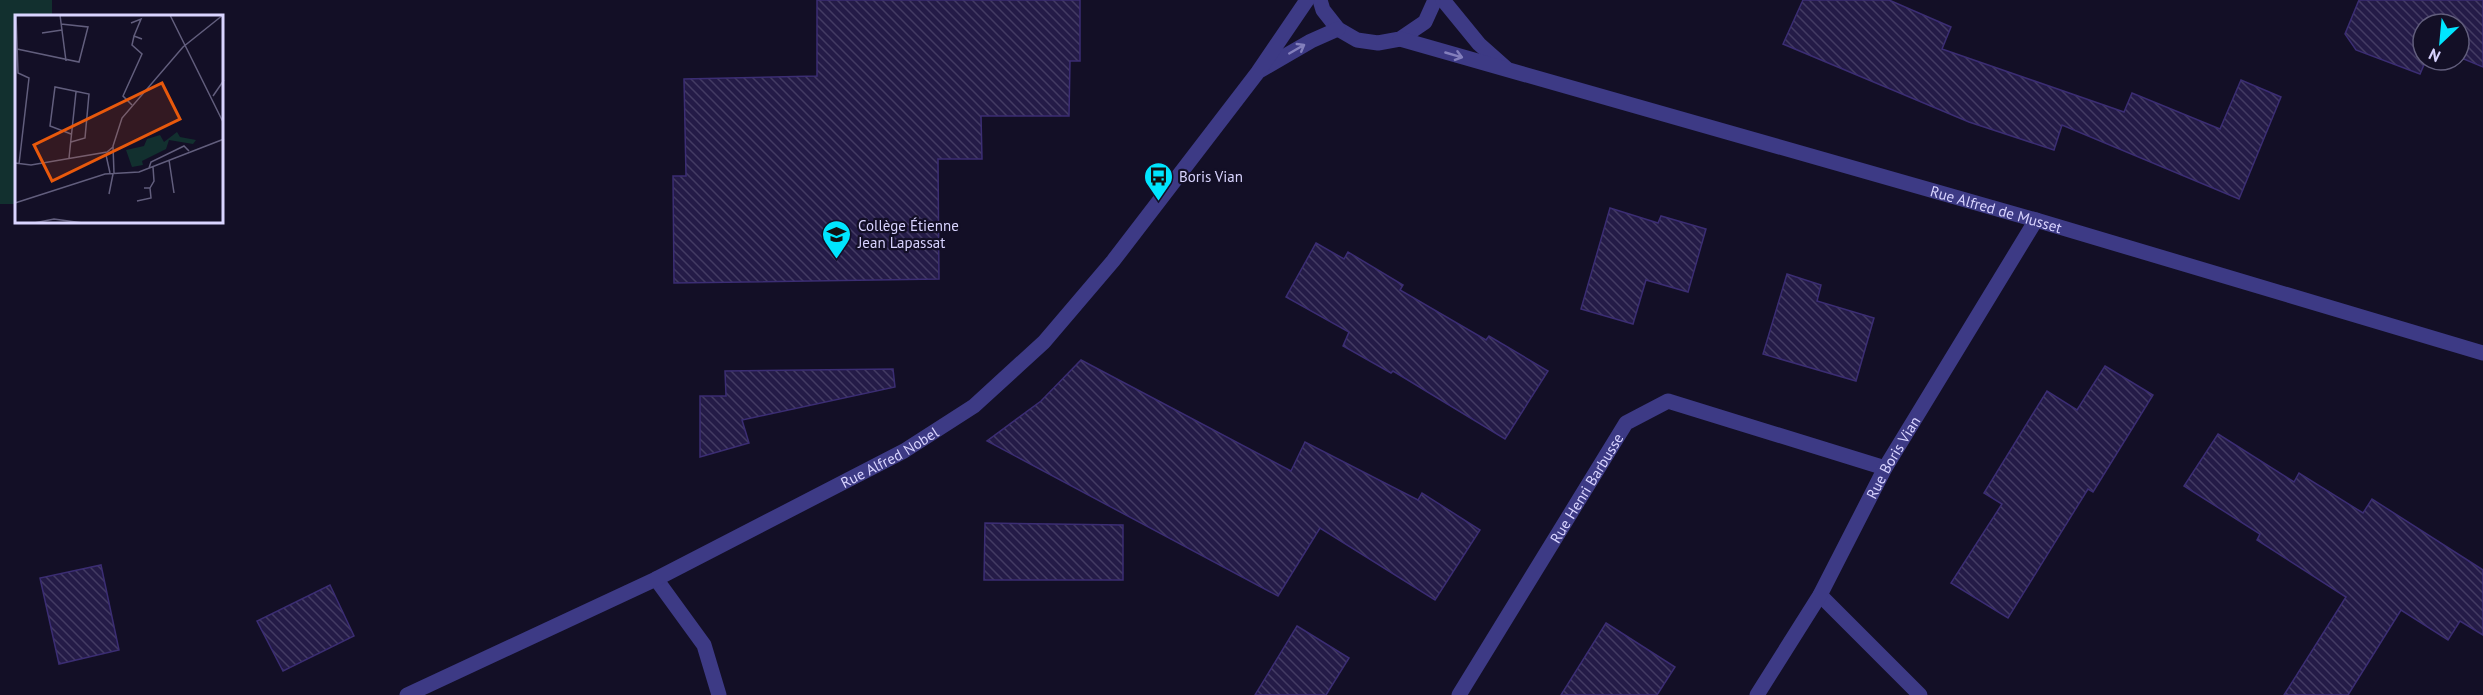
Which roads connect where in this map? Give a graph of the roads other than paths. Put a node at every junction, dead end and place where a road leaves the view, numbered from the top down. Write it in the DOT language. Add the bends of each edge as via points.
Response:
graph roads {
  1 [pos="1307,0"];
  2 [pos="1320,0"];
  3 [pos="1436,0"];
  4 [pos="1443,0"];
  5 [pos="1338,29"];
  6 [pos="1400,39"];
  7 [pos="1508,70"];
  8 [pos="1258,72"];
  9 [pos="2036,220"];
  10 [pos="2483,353"];
  11 [pos="1885,468"];
  12 [pos="656,579"];
  13 [pos="1820,595"];
  14 [pos="407,695"];
  15 [pos="719,695"];
  16 [pos="1459,695"];
  17 [pos="1757,695"];
  18 [pos="1920,695"];
  1 -- 8 [label="street, Rue Alfred Nobel"];
  2 -- 5 [label="street"];
  3 -- 6 [label="street" via="1425,22"];
  4 -- 7 [label="street, Rue Alfred de Musset" via="1479,44"];
  5 -- 6 [label="street" via="1357,40 1378,43"];
  8 -- 5 [label="street, Rue Alfred Nobel, one-way"];
  6 -- 7 [label="street, Rue Alfred de Musset, one-way"];
  7 -- 9 [label="street, Rue Alfred de Musset"];
  8 -- 12 [label="street, Rue Alfred Nobel" via="1075,306 1044,342 974,406 904,451"];
  9 -- 10 [label="street, Rue Alfred de Musset"];
  9 -- 11 [label="street, Rue Boris Vian"];
  11 -- 13 [label="street, Rue Boris Vian"];
  11 -- 16 [label="street, Rue Henri Barbusse" via="1668,401 1626,423"];
  12 -- 14 [label="street, Rue Alfred Nobel"];
  12 -- 15 [label="street" via="704,645"];
  13 -- 17 [label="street, Rue Boris Vian"];
  13 -- 18 [label="street"];
}
